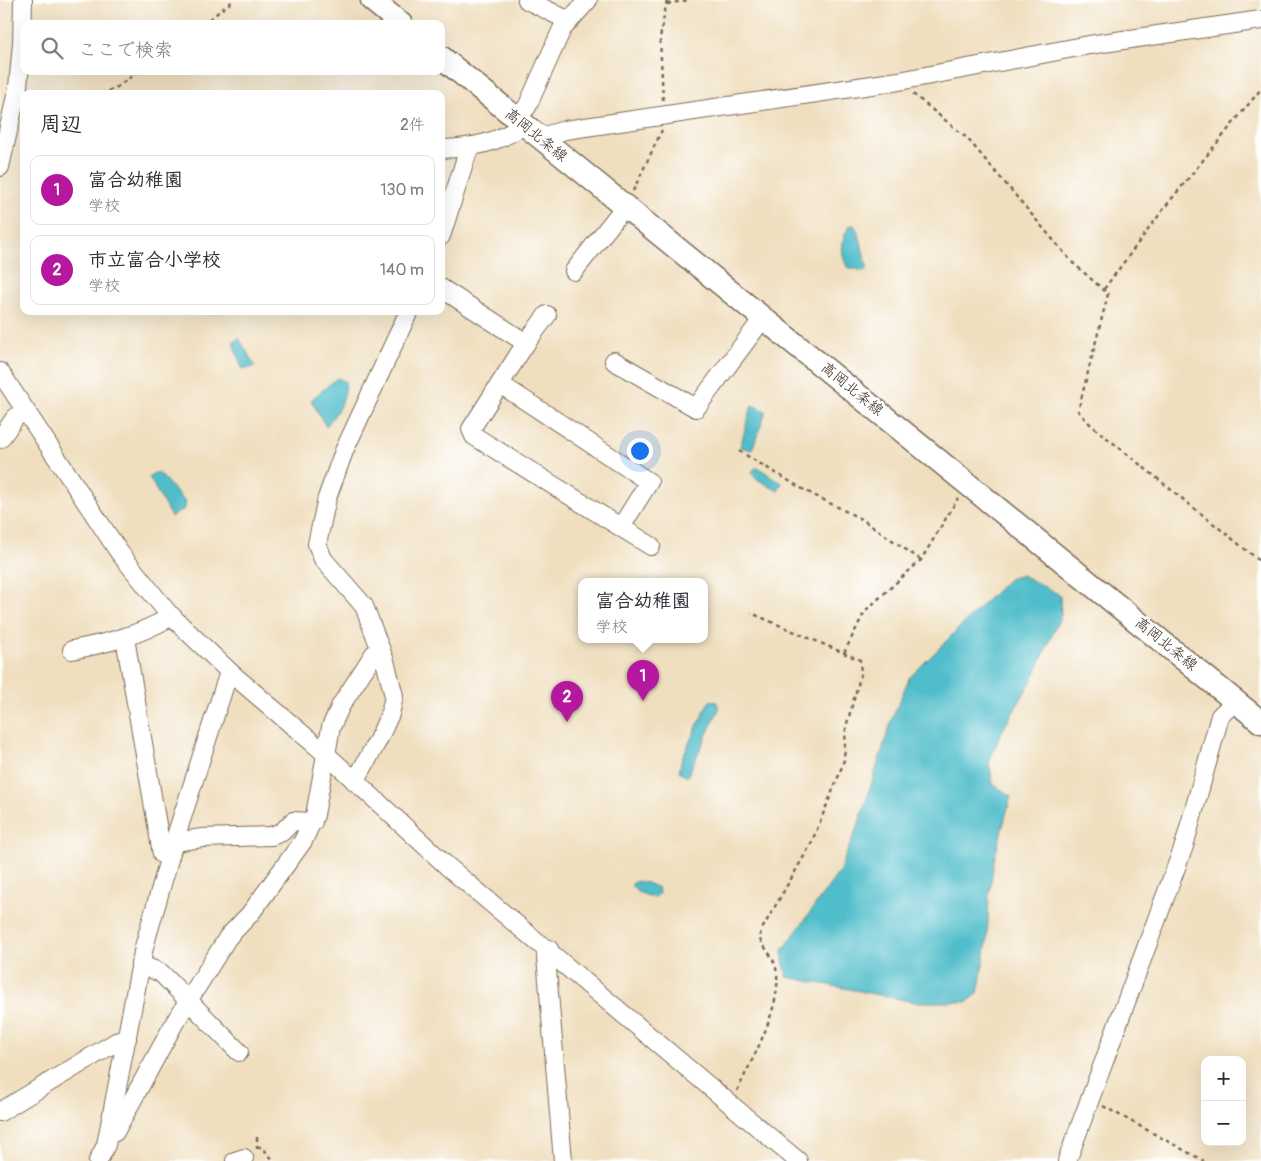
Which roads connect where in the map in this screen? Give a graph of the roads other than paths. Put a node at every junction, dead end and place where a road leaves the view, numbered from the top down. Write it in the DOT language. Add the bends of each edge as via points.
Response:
graph roads {
  1 [pos="23,0"];
  2 [pos="372,0"];
  3 [pos="527,0"];
  4 [pos="588,0"];
  5 [pos="22,20"];
  6 [pos="396,20"];
  7 [pos="1261,20"];
  8 [pos="566,22"];
  9 [pos="20,58"];
  10 [pos="445,60"];
  11 [pos="11,119"];
  12 [pos="526,127"];
  13 [pos="469,148"];
  14 [pos="445,149"];
  15 [pos="0,167"];
  16 [pos="626,205"];
  17 [pos="445,223"];
  18 [pos="574,271"];
  19 [pos="445,291"];
  20 [pos="407,315"];
  21 [pos="547,315"];
  22 [pos="764,317"];
  23 [pos="526,343"];
  24 [pos="614,361"];
  25 [pos="0,372"];
  26 [pos="500,384"];
  27 [pos="25,410"];
  28 [pos="0,439"];
  29 [pos="621,527"];
  30 [pos="651,546"];
  31 [pos="172,616"];
  32 [pos="125,638"];
  33 [pos="72,650"];
  34 [pos="381,650"];
  35 [pos="232,674"];
  36 [pos="1235,701"];
  37 [pos="1261,722"];
  38 [pos="325,753"];
  39 [pos="355,782"];
  40 [pos="313,822"];
  41 [pos="172,849"];
  42 [pos="548,949"];
  43 [pos="140,964"];
  44 [pos="189,1000"];
  45 [pos="127,1039"];
  46 [pos="239,1052"];
  47 [pos="0,1112"];
  48 [pos="109,1132"];
  49 [pos="98,1161"];
  50 [pos="563,1161"];
  51 [pos="798,1161"];
  52 [pos="1067,1161"];
  1 -- 5 [label="street"];
  2 -- 6 [label="main road"];
  3 -- 8 [label="street" via="561,16"];
  4 -- 8 [label="street"];
  7 -- 12 [label="street" via="1089,45 899,81 664,117 565,130"];
  8 -- 12 [label="street" via="527,107"];
  9 -- 11 [label="street"];
  10 -- 12 [label="main road, 高岡北条線"];
  11 -- 15 [label="street"];
  12 -- 13 [label="street"];
  12 -- 16 [label="main road, 高岡北条線"];
  13 -- 14 [label="street"];
  13 -- 17 [label="street"];
  16 -- 18 [label="street"];
  16 -- 22 [label="main road, 高岡北条線"];
  19 -- 23 [label="street"];
  20 -- 34 [label="street" via="344,451 327,498 317,544 323,560 364,606"];
  21 -- 23 [label="street"];
  22 -- 24 [label="street" via="696,408"];
  22 -- 36 [label="main road, 高岡北条線"];
  23 -- 26 [label="street"];
  25 -- 27 [label="street"];
  26 -- 29 [label="street" via="648,482"];
  26 -- 29 [label="street" via="471,429 474,436"];
  27 -- 28 [label="street"];
  27 -- 31 [label="street" via="119,552"];
  29 -- 30 [label="street"];
  31 -- 32 [label="street"];
  31 -- 35 [label="street"];
  32 -- 33 [label="street"];
  32 -- 41 [label="street" via="162,854"];
  34 -- 38 [label="street" via="374,654 341,705 331,727"];
  34 -- 39 [label="street" via="394,696 390,714"];
  35 -- 38 [label="street"];
  35 -- 41 [label="street" via="227,678"];
  36 -- 37 [label="main road, 高岡北条線"];
  36 -- 52 [label="street" via="1220,716 1184,846"];
  38 -- 39 [label="street"];
  38 -- 40 [label="street"];
  39 -- 42 [label="street" via="447,866"];
  40 -- 41 [label="street" via="294,821 282,832 271,836 202,838"];
  40 -- 44 [label="street" via="250,914 228,937"];
  41 -- 43 [label="street"];
  42 -- 50 [label="street"];
  42 -- 51 [label="street"];
  43 -- 44 [label="street" via="161,973"];
  43 -- 45 [label="street"];
  44 -- 46 [label="street"];
  44 -- 48 [label="street" via="115,1132"];
  45 -- 47 [label="street" via="116,1042"];
  45 -- 48 [label="street"];
  48 -- 49 [label="street"];
}
